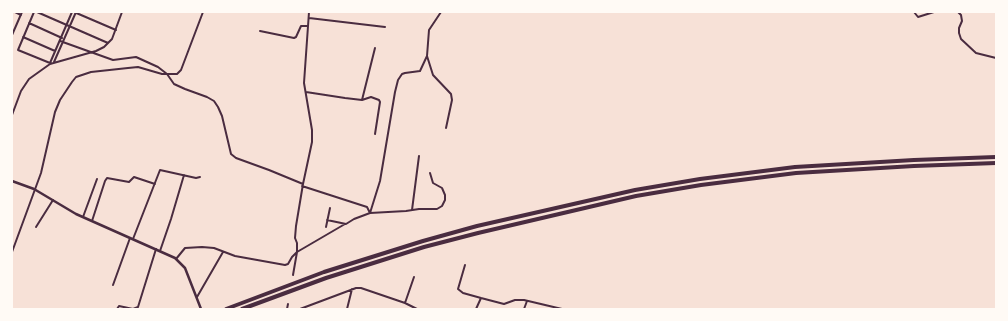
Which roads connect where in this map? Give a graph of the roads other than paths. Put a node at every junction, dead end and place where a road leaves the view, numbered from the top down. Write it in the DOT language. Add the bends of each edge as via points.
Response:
graph roads {
  1 [pos="15,12"];
  2 [pos="34,12"];
  3 [pos="38,12"];
  4 [pos="74,12"];
  5 [pos="121,12"];
  6 [pos="203,12"];
  7 [pos="309,12"];
  8 [pos="441,12"];
  9 [pos="914,12"];
  10 [pos="934,12"];
  11 [pos="958,12"];
  12 [pos="21,13"];
  13 [pos="309,18"];
  14 [pos="29,23"];
  15 [pos="12,26"];
  16 [pos="68,26"];
  17 [pos="308,26"];
  18 [pos="15,27"];
  19 [pos="385,27"];
  20 [pos="116,30"];
  21 [pos="260,31"];
  22 [pos="12,35"];
  23 [pos="23,37"];
  24 [pos="62,40"];
  25 [pos="108,43"];
  26 [pos="375,48"];
  27 [pos="57,52"];
  28 [pos="91,52"];
  29 [pos="427,56"];
  30 [pos="996,58"];
  31 [pos="54,63"];
  32 [pos="50,64"];
  33 [pos="167,74"];
  34 [pos="306,92"];
  35 [pos="362,100"];
  36 [pos="12,115"];
  37 [pos="446,128"];
  38 [pos="375,134"];
  39 [pos="419,156"];
  40 [pos="996,157"];
  41 [pos="996,163"];
  42 [pos="430,173"];
  43 [pos="184,175"];
  44 [pos="200,176"];
  45 [pos="97,179"];
  46 [pos="12,181"];
  47 [pos="155,184"];
  48 [pos="302,185"];
  49 [pos="34,189"];
  50 [pos="53,200"];
  51 [pos="330,208"];
  52 [pos="412,210"];
  53 [pos="370,213"];
  54 [pos="83,217"];
  55 [pos="327,220"];
  56 [pos="92,221"];
  57 [pos="346,224"];
  58 [pos="36,227"];
  59 [pos="326,227"];
  60 [pos="132,238"];
  61 [pos="156,249"];
  62 [pos="160,251"];
  63 [pos="12,252"];
  64 [pos="223,252"];
  65 [pos="297,252"];
  66 [pos="176,259"];
  67 [pos="465,265"];
  68 [pos="293,275"];
  69 [pos="414,277"];
  70 [pos="113,285"];
  71 [pos="352,289"];
  72 [pos="196,298"];
  73 [pos="481,298"];
  74 [pos="527,300"];
  75 [pos="405,303"];
  76 [pos="288,304"];
  77 [pos="412,308"];
  78 [pos="117,309"];
  79 [pos="200,309"];
  80 [pos="226,309"];
  81 [pos="242,309"];
  82 [pos="287,309"];
  83 [pos="300,309"];
  84 [pos="348,309"];
  85 [pos="417,309"];
  86 [pos="476,309"];
  87 [pos="524,309"];
  88 [pos="562,309"];
  1 -- 12 [label="street"];
  2 -- 14 [label="street"];
  3 -- 16 [label="street"];
  4 -- 16 [label="street"];
  4 -- 20 [label="street"];
  5 -- 20 [label="street"];
  6 -- 33 [label="street" via="181,70 177,74"];
  7 -- 13 [label="street"];
  8 -- 29 [label="street" via="428,30"];
  9 -- 10 [label="street" via="918,17"];
  11 -- 30 [label="street" via="962,21 959,28 961,38 976,53"];
  12 -- 18 [label="street"];
  13 -- 17 [label="street"];
  13 -- 19 [label="street"];
  14 -- 23 [label="street"];
  14 -- 24 [label="street"];
  15 -- 18 [label="street"];
  16 -- 24 [label="street"];
  16 -- 25 [label="street"];
  17 -- 21 [label="street" via="301,26 294,38"];
  17 -- 34 [label="street" via="304,83"];
  18 -- 22 [label="street"];
  20 -- 25 [label="street"];
  23 -- 27 [label="street"];
  23 -- 32 [label="street" via="18,51"];
  24 -- 27 [label="street"];
  24 -- 28 [label="street"];
  25 -- 28 [label="street"];
  26 -- 35 [label="street"];
  27 -- 31 [label="street"];
  27 -- 32 [label="street"];
  28 -- 31 [label="street"];
  28 -- 33 [label="street" via="117,60 139,58 156,65"];
  29 -- 37 [label="street" via="433,75 451,94"];
  29 -- 53 [label="street" via="420,71 402,74 398,80 380,182"];
  31 -- 32 [label="street"];
  32 -- 36 [label="street" via="26,83"];
  33 -- 48 [label="street" via="179,87 214,101 222,116 232,154 236,158"];
  33 -- 49 [label="street" via="138,68 91,72 76,77 67,88 55,112 42,168"];
  34 -- 35 [label="street"];
  34 -- 48 [label="street" via="312,142"];
  35 -- 38 [label="street" via="371,97 380,101"];
  39 -- 52 [label="street"];
  40 -- 80 [label="highway" via="795,167 635,190 423,240 324,272"];
  41 -- 81 [label="highway" via="796,173 636,196 424,247 326,278"];
  42 -- 52 [label="street" via="433,183 442,188 444,204 437,209"];
  43 -- 44 [label="street" via="197,178"];
  43 -- 47 [label="street" via="160,170"];
  43 -- 62 [label="street"];
  45 -- 54 [label="street"];
  46 -- 49 [label="street"];
  47 -- 56 [label="street" via="134,177 129,182 107,178"];
  47 -- 60 [label="street"];
  48 -- 53 [label="street" via="367,207"];
  48 -- 65 [label="street" via="295,236"];
  49 -- 50 [label="street"];
  49 -- 63 [label="street"];
  50 -- 54 [label="street"];
  50 -- 58 [label="street"];
  51 -- 55 [label="street"];
  52 -- 53 [label="street"];
  53 -- 57 [label="street"];
  54 -- 56 [label="street"];
  55 -- 57 [label="street"];
  55 -- 59 [label="street"];
  56 -- 60 [label="street"];
  57 -- 65 [label="street"];
  60 -- 61 [label="street"];
  60 -- 70 [label="street"];
  61 -- 62 [label="street"];
  61 -- 78 [label="street" via="138,307 133,309 119,306"];
  62 -- 66 [label="street"];
  64 -- 65 [label="street" via="285,265"];
  64 -- 66 [label="street" via="214,248 190,246 183,249"];
  64 -- 72 [label="street"];
  65 -- 68 [label="street"];
  66 -- 72 [label="street" via="185,268"];
  67 -- 73 [label="street" via="458,290"];
  69 -- 75 [label="street"];
  71 -- 75 [label="street" via="366,288"];
  71 -- 83 [label="street"];
  71 -- 84 [label="street"];
  72 -- 79 [label="street"];
  73 -- 74 [label="street" via="504,304 515,300"];
  73 -- 86 [label="street"];
  74 -- 87 [label="street"];
  74 -- 88 [label="street"];
  75 -- 77 [label="street"];
  76 -- 82 [label="street"];
  77 -- 85 [label="street"];
}
